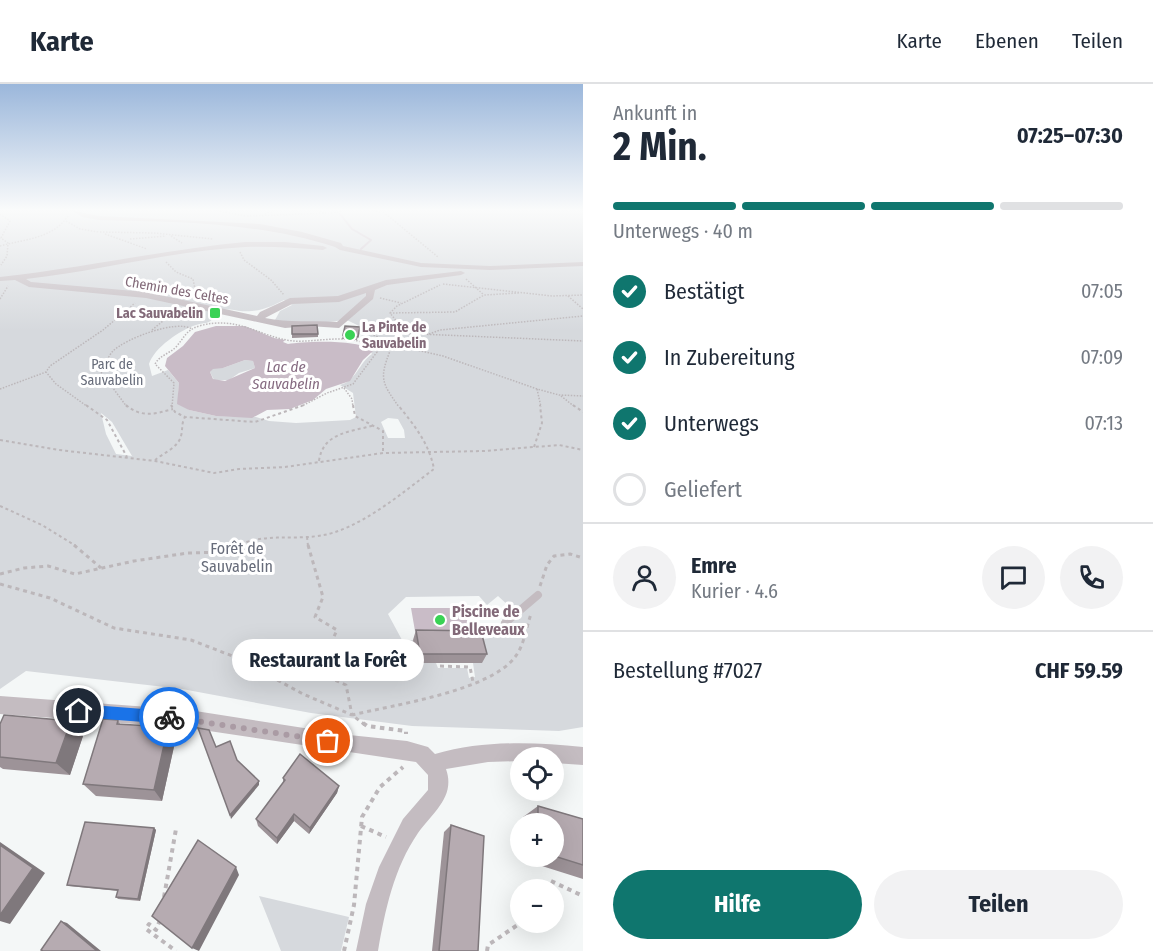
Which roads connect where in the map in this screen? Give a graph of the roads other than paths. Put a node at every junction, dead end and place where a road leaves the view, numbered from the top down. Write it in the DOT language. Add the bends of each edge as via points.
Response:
graph roads {
  1 [pos="200,250"];
  2 [pos="349,250"];
  3 [pos="583,264"];
  4 [pos="470,267"];
  5 [pos="490,267"];
  6 [pos="457,275"];
  7 [pos="18,278"];
  8 [pos="3,280"];
  9 [pos="370,293"];
  10 [pos="259,320"];
  11 [pos="538,595"];
  12 [pos="505,623"];
  13 [pos="0,705"];
  14 [pos="583,756"];
  15 [pos="432,764"];
  16 [pos="367,951"];
  1 -- 7 [label="street"];
  2 -- 4 [label="street" via="398,261"];
  3 -- 5 [label="street"];
  4 -- 5 [label="street"];
  4 -- 6 [label="street"];
  5 -- 6 [label="street"];
  6 -- 9 [label="street" via="386,283"];
  7 -- 8 [label="street"];
  7 -- 10 [label="street, Chemin des Celtes" via="29,284 146,295"];
  9 -- 10 [label="street" via="290,301 263,314"];
  9 -- 10 [label="street, Chemin des Celtes" via="339,325 285,325"];
  11 -- 12 [label="lane"];
  13 -- 15 [label="street" via="189,719 408,750 421,754"];
  14 -- 15 [label="street" via="483,752 457,755"];
  15 -- 16 [label="street" via="438,773 438,791 408,829 385,873 372,915"];
}
